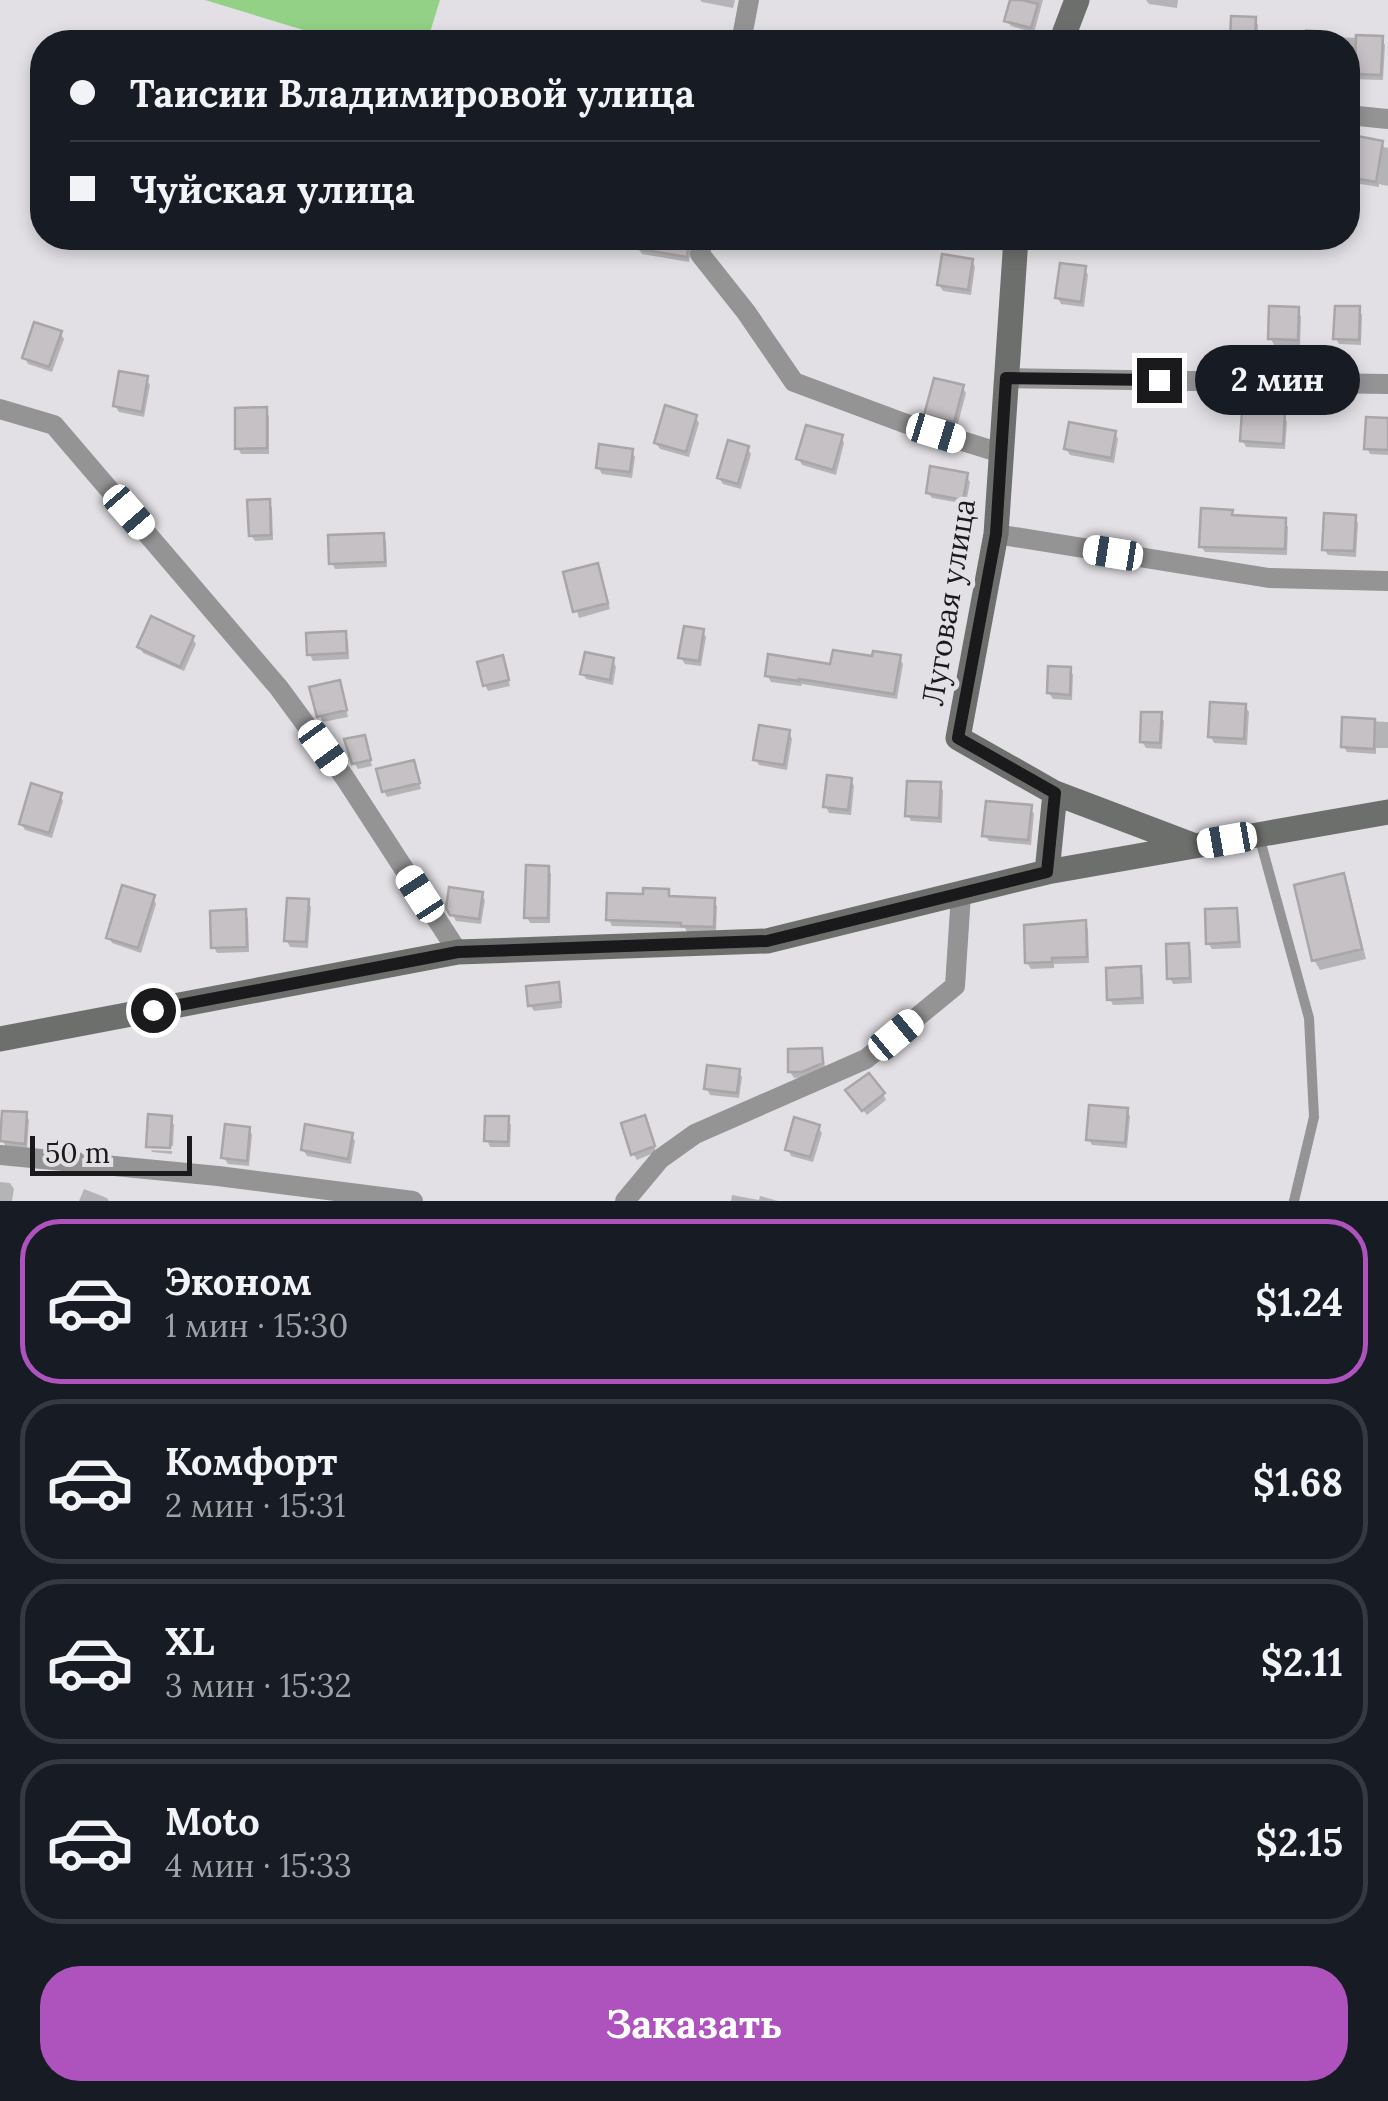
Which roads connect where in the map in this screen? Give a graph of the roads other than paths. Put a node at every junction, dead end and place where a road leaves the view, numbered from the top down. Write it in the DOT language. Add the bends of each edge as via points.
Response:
graph roads {
  1 [pos="749,0"];
  2 [pos="1078,0"];
  3 [pos="743,30"];
  4 [pos="1066,30"];
  5 [pos="1360,116"];
  6 [pos="1388,119"];
  7 [pos="701,250"];
  8 [pos="1015,250"];
  9 [pos="1006,378"];
  10 [pos="1388,384"];
  11 [pos="0,409"];
  12 [pos="1001,453"];
  13 [pos="996,534"];
  14 [pos="1388,581"];
  15 [pos="1055,793"];
  16 [pos="1388,812"];
  17 [pos="1258,835"];
  18 [pos="1196,846"];
  19 [pos="1047,872"];
  20 [pos="961,894"];
  21 [pos="458,952"];
  22 [pos="0,1038"];
  23 [pos="0,1155"];
  24 [pos="413,1201"];
  25 [pos="625,1201"];
  26 [pos="1294,1201"];
  1 -- 3 [label="street"];
  2 -- 4 [label="street"];
  5 -- 6 [label="street"];
  7 -- 12 [label="street" via="794,382"];
  8 -- 9 [label="street, Луговая улица"];
  9 -- 10 [label="street"];
  9 -- 12 [label="street, Луговая улица"];
  11 -- 21 [label="street" via="54,425 279,688"];
  12 -- 13 [label="street, Луговая улица"];
  13 -- 14 [label="street" via="1269,578"];
  13 -- 15 [label="street, Луговая улица" via="958,738"];
  15 -- 18 [label="street"];
  15 -- 19 [label="street"];
  16 -- 17 [label="street"];
  17 -- 18 [label="street"];
  17 -- 26 [label="lane" via="1309,1018 1314,1117"];
  18 -- 19 [label="street"];
  19 -- 20 [label="street"];
  20 -- 21 [label="street" via="767,941"];
  20 -- 25 [label="street" via="955,986 866,1059 694,1134 660,1159"];
  21 -- 22 [label="street"];
  23 -- 24 [label="street"];
}
